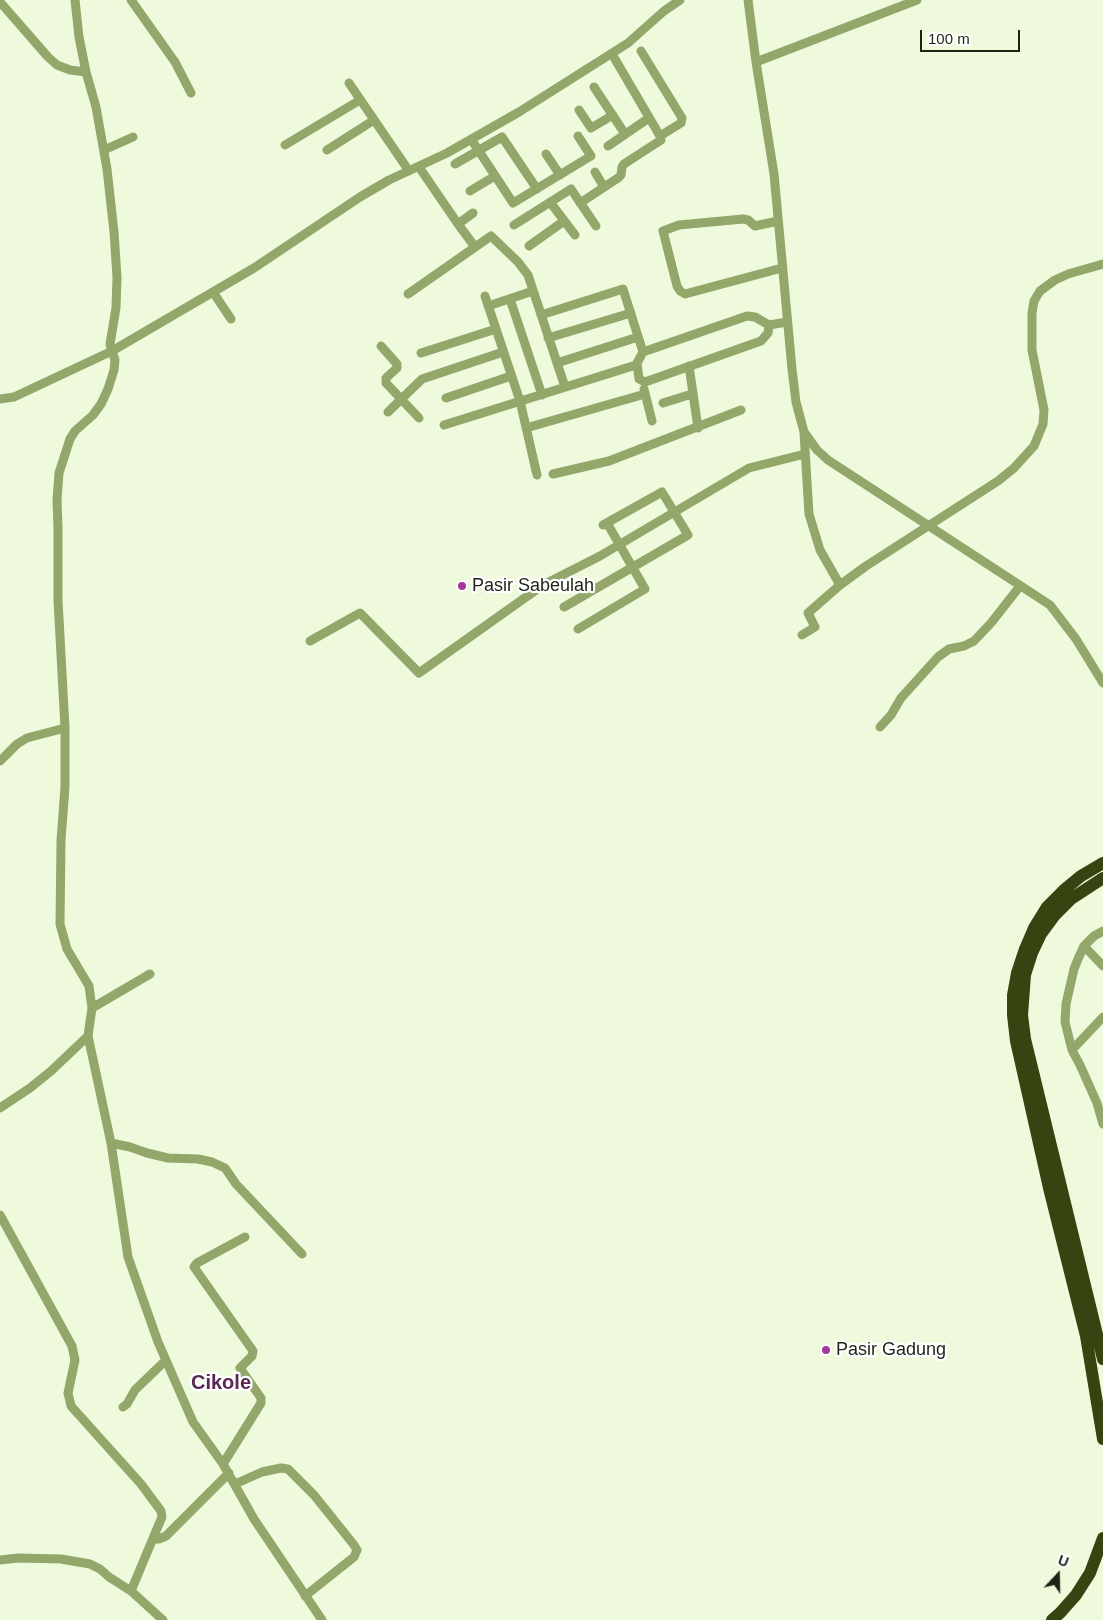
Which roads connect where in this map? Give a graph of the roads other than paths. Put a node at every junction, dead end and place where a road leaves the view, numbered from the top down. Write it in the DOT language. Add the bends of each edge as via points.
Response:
graph roads {
  1 [pos="75,0"];
  2 [pos="132,0"];
  3 [pos="680,0"];
  4 [pos="748,0"];
  5 [pos="917,0"];
  6 [pos="0,2"];
  7 [pos="640,51"];
  8 [pos="612,54"];
  9 [pos="756,62"];
  10 [pos="86,72"];
  11 [pos="348,83"];
  12 [pos="594,87"];
  13 [pos="191,93"];
  14 [pos="360,100"];
  15 [pos="579,110"];
  16 [pos="613,116"];
  17 [pos="650,118"];
  18 [pos="374,120"];
  19 [pos="625,134"];
  20 [pos="578,136"];
  21 [pos="660,136"];
  22 [pos="133,137"];
  23 [pos="471,139"];
  24 [pos="284,145"];
  25 [pos="608,146"];
  26 [pos="104,150"];
  27 [pos="327,150"];
  28 [pos="479,151"];
  29 [pos="546,154"];
  30 [pos="455,164"];
  31 [pos="419,167"];
  32 [pos="409,171"];
  33 [pos="595,172"];
  34 [pos="560,175"];
  35 [pos="495,176"];
  36 [pos="604,187"];
  37 [pos="537,189"];
  38 [pos="470,191"];
  39 [pos="550,202"];
  40 [pos="580,203"];
  41 [pos="473,213"];
  42 [pos="564,221"];
  43 [pos="778,221"];
  44 [pos="458,224"];
  45 [pos="514,225"];
  46 [pos="596,226"];
  47 [pos="574,235"];
  48 [pos="529,246"];
  49 [pos="476,247"];
  50 [pos="1103,264"];
  51 [pos="782,268"];
  52 [pos="533,291"];
  53 [pos="213,292"];
  54 [pos="408,294"];
  55 [pos="485,296"];
  56 [pos="510,299"];
  57 [pos="488,306"];
  58 [pos="631,313"];
  59 [pos="541,315"];
  60 [pos="231,319"];
  61 [pos="787,322"];
  62 [pos="769,325"];
  63 [pos="496,328"];
  64 [pos="638,337"];
  65 [pos="548,338"];
  66 [pos="381,346"];
  67 [pos="112,351"];
  68 [pos="503,352"];
  69 [pos="642,352"];
  70 [pos="421,353"];
  71 [pos="557,363"];
  72 [pos="636,365"];
  73 [pos="689,366"];
  74 [pos="511,376"];
  75 [pos="642,382"];
  76 [pos="565,387"];
  77 [pos="542,394"];
  78 [pos="645,394"];
  79 [pos="692,394"];
  80 [pos="446,398"];
  81 [pos="0,399"];
  82 [pos="401,399"];
  83 [pos="520,402"];
  84 [pos="663,403"];
  85 [pos="741,410"];
  86 [pos="388,412"];
  87 [pos="418,418"];
  88 [pos="652,421"];
  89 [pos="444,425"];
  90 [pos="526,428"];
  91 [pos="698,428"];
  92 [pos="804,432"];
  93 [pos="805,454"];
  94 [pos="553,474"];
  95 [pos="537,475"];
  96 [pos="675,512"];
  97 [pos="928,526"];
  98 [pos="620,545"];
  99 [pos="632,567"];
  100 [pos="840,585"];
  101 [pos="1020,586"];
  102 [pos="564,607"];
  103 [pos="578,629"];
  104 [pos="802,635"];
  105 [pos="310,641"];
  106 [pos="1103,683"];
  107 [pos="65,728"];
  108 [pos="880,728"];
  109 [pos="0,761"];
  110 [pos="1103,863"];
  111 [pos="1103,878"];
  112 [pos="1103,931"];
  113 [pos="1084,946"];
  114 [pos="1103,966"];
  115 [pos="150,974"];
  116 [pos="92,1008"];
  117 [pos="1103,1017"];
  118 [pos="88,1036"];
  119 [pos="1072,1050"];
  120 [pos="0,1108"];
  121 [pos="1103,1124"];
  122 [pos="111,1143"];
  123 [pos="0,1215"];
  124 [pos="245,1237"];
  125 [pos="302,1254"];
  126 [pos="1091,1335"];
  127 [pos="1103,1352"];
  128 [pos="1103,1359"];
  129 [pos="166,1360"];
  130 [pos="1103,1404"];
  131 [pos="123,1407"];
  132 [pos="1103,1439"];
  133 [pos="223,1464"];
  134 [pos="229,1473"];
  135 [pos="236,1484"];
  136 [pos="1103,1538"];
  137 [pos="153,1539"];
  138 [pos="0,1560"];
  139 [pos="131,1591"];
  140 [pos="305,1596"];
  141 [pos="163,1620"];
  142 [pos="322,1620"];
  143 [pos="1052,1620"];
  1 -- 10 [label="street" via="78,37"];
  2 -- 13 [label="street" via="175,62"];
  3 -- 8 [label="street"];
  4 -- 9 [label="street"];
  5 -- 9 [label="street"];
  6 -- 10 [label="street" via="57,65"];
  7 -- 21 [label="street" via="682,118 681,123"];
  8 -- 17 [label="street"];
  8 -- 23 [label="street"];
  9 -- 43 [label="street"];
  10 -- 26 [label="street"];
  11 -- 14 [label="street"];
  12 -- 16 [label="street"];
  14 -- 18 [label="street"];
  14 -- 24 [label="street"];
  15 -- 16 [label="street" via="591,128"];
  16 -- 19 [label="street"];
  17 -- 19 [label="street"];
  17 -- 21 [label="street"];
  18 -- 27 [label="street"];
  18 -- 32 [label="street"];
  19 -- 25 [label="street"];
  20 -- 34 [label="street" via="591,156"];
  21 -- 36 [label="street" via="659,143 624,164 621,175"];
  22 -- 26 [label="street"];
  23 -- 28 [label="street"];
  23 -- 31 [label="street"];
  26 -- 67 [label="street" via="117,277 110,339"];
  28 -- 30 [label="street"];
  28 -- 35 [label="street"];
  28 -- 37 [label="street" via="502,137"];
  29 -- 34 [label="street"];
  31 -- 32 [label="street"];
  31 -- 44 [label="street"];
  32 -- 53 [label="street" via="360,197"];
  33 -- 36 [label="street"];
  34 -- 37 [label="street"];
  35 -- 37 [label="street" via="513,203"];
  35 -- 38 [label="street"];
  36 -- 40 [label="street"];
  39 -- 40 [label="street" via="571,189"];
  39 -- 42 [label="street"];
  39 -- 45 [label="street"];
  40 -- 46 [label="street"];
  41 -- 44 [label="street"];
  42 -- 47 [label="street"];
  42 -- 48 [label="street"];
  43 -- 51 [label="street"];
  43 -- 51 [label="street" via="755,226 746,219 734,220 679,225 663,231 677,286 685,294"];
  44 -- 49 [label="street"];
  49 -- 52 [label="street" via="491,236 524,269"];
  49 -- 54 [label="street"];
  50 -- 97 [label="street" via="1055,280 1040,291 1034,301 1032,350 1044,410 1043,424 1034,446 998,481"];
  51 -- 61 [label="street"];
  52 -- 56 [label="street"];
  52 -- 59 [label="street"];
  53 -- 60 [label="street"];
  53 -- 67 [label="street"];
  55 -- 57 [label="street"];
  56 -- 57 [label="street"];
  56 -- 77 [label="street"];
  57 -- 63 [label="street"];
  58 -- 59 [label="street" via="623,289"];
  58 -- 64 [label="street"];
  58 -- 65 [label="street"];
  59 -- 65 [label="street"];
  61 -- 62 [label="street"];
  61 -- 92 [label="street" via="794,386"];
  62 -- 69 [label="street" via="747,316"];
  62 -- 73 [label="street" via="768,333 761,341"];
  63 -- 68 [label="street"];
  63 -- 70 [label="street"];
  64 -- 69 [label="street"];
  64 -- 71 [label="street"];
  65 -- 71 [label="street"];
  66 -- 82 [label="street" via="397,362 397,368 386,378 386,383"];
  67 -- 81 [label="street" via="14,397"];
  67 -- 107 [label="street" via="114,370 108,389 93,415 70,439 59,473 58,600"];
  68 -- 74 [label="street"];
  68 -- 82 [label="street" via="422,379"];
  69 -- 72 [label="street"];
  71 -- 76 [label="street"];
  72 -- 75 [label="street"];
  72 -- 76 [label="street"];
  73 -- 75 [label="street"];
  73 -- 79 [label="street"];
  74 -- 80 [label="street"];
  74 -- 83 [label="street"];
  75 -- 78 [label="street"];
  76 -- 77 [label="street"];
  77 -- 83 [label="street"];
  78 -- 88 [label="street"];
  78 -- 90 [label="street"];
  79 -- 84 [label="street"];
  79 -- 91 [label="street"];
  82 -- 86 [label="street"];
  82 -- 87 [label="street"];
  83 -- 89 [label="street"];
  83 -- 90 [label="street"];
  85 -- 91 [label="street"];
  90 -- 95 [label="street"];
  91 -- 94 [label="street" via="609,461"];
  92 -- 93 [label="street"];
  92 -- 97 [label="street" via="828,460"];
  93 -- 96 [label="street" via="749,468"];
  93 -- 100 [label="street" via="808,514 820,550"];
  96 -- 98 [label="street"];
  96 -- 98 [label="street" via="662,492 605,524"];
  96 -- 99 [label="street" via="688,535"];
  97 -- 100 [label="street"];
  97 -- 101 [label="street"];
  98 -- 99 [label="street"];
  98 -- 105 [label="street" via="543,585 419,673 360,613"];
  99 -- 102 [label="street"];
  99 -- 103 [label="street" via="644,589"];
  100 -- 104 [label="street" via="808,613 815,627"];
  101 -- 106 [label="street" via="1050,605"];
  101 -- 108 [label="street" via="974,641 948,649 938,657 901,698"];
  107 -- 109 [label="street" via="27,738"];
  107 -- 116 [label="street" via="60,924 67,949 89,986"];
  110 -- 126 [label="highway" via="1064,890 1034,928 1018,972 1013,1015 1049,1188"];
  111 -- 126 [label="highway" via="1071,899 1041,934 1025,975 1022,1015"];
  112 -- 113 [label="street"];
  113 -- 114 [label="street"];
  113 -- 119 [label="street" via="1074,969 1065,1014"];
  115 -- 116 [label="street"];
  116 -- 118 [label="street"];
  117 -- 119 [label="street"];
  118 -- 120 [label="street" via="44,1077"];
  118 -- 122 [label="street"];
  119 -- 121 [label="street" via="1097,1103"];
  122 -- 125 [label="street" via="168,1158 212,1162 225,1168"];
  122 -- 129 [label="street" via="128,1258"];
  123 -- 137 [label="street" via="72,1346 75,1360 68,1393 71,1406 161,1511 162,1517"];
  124 -- 133 [label="street" via="194,1267 253,1351 240,1368 262,1400"];
  126 -- 127 [label="highway"];
  126 -- 128 [label="highway"];
  126 -- 130 [label="highway"];
  126 -- 132 [label="highway"];
  129 -- 131 [label="street" via="135,1390"];
  129 -- 133 [label="street" via="193,1422"];
  133 -- 134 [label="street"];
  134 -- 135 [label="street"];
  134 -- 137 [label="street" via="166,1536"];
  135 -- 140 [label="street" via="254,1519"];
  135 -- 140 [label="street" via="262,1472 288,1469 320,1502 354,1545 357,1550 354,1557"];
  136 -- 143 [label="highway" via="1090,1574 1076,1595"];
  137 -- 139 [label="street"];
  138 -- 139 [label="street" via="61,1559 90,1564"];
  139 -- 141 [label="street"];
  140 -- 142 [label="street"];
}
